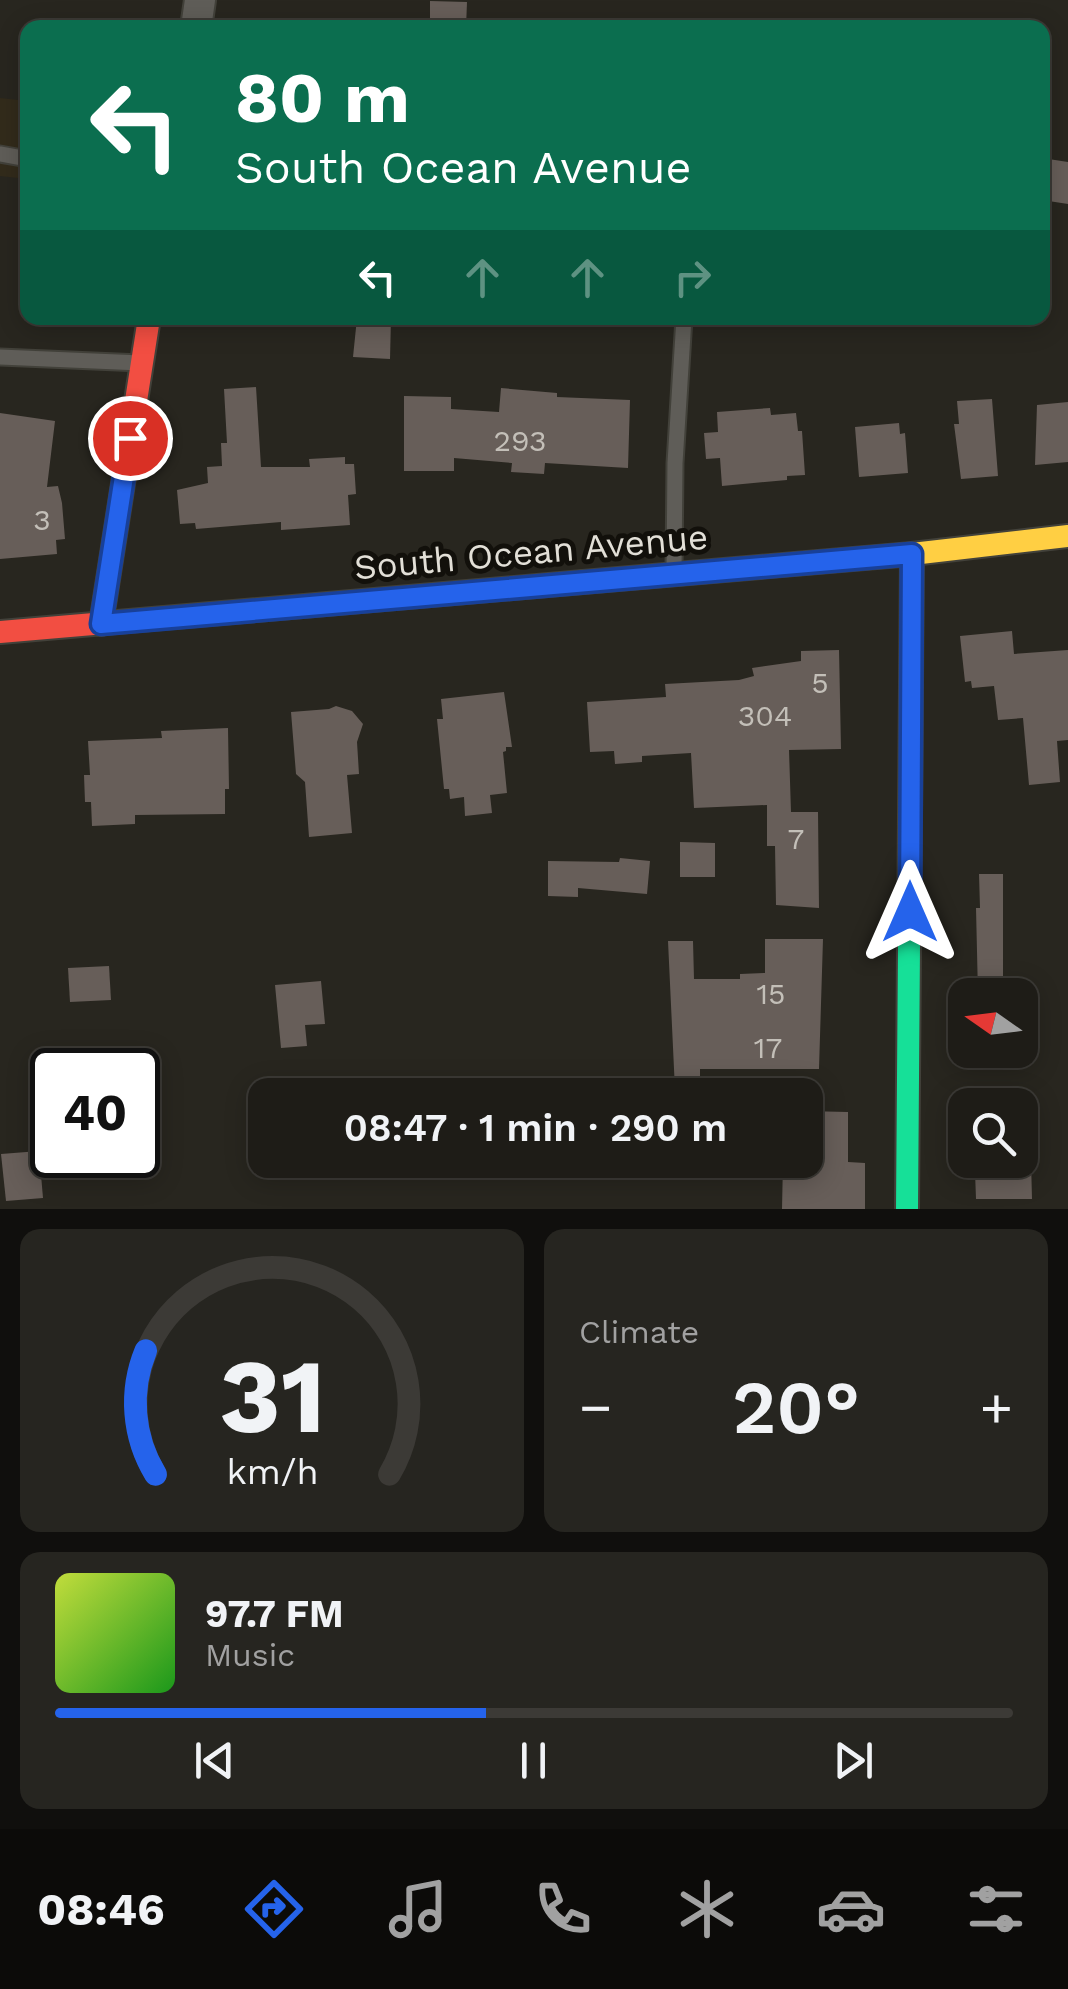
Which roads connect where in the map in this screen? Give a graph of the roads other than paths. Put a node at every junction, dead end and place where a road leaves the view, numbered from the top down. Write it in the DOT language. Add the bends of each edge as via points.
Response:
graph roads {
  1 [pos="149,325"];
  2 [pos="684,325"];
  3 [pos="0,357"];
  4 [pos="142,363"];
  5 [pos="1068,536"];
  6 [pos="912,554"];
  7 [pos="674,574"];
  8 [pos="101,624"];
  9 [pos="0,632"];
  10 [pos="907,1209"];
  1 -- 4 [label="street"];
  2 -- 7 [label="lane"];
  3 -- 4 [label="lane"];
  4 -- 8 [label="street"];
  5 -- 6 [label="street, South Ocean Avenue"];
  6 -- 7 [label="street, South Ocean Avenue"];
  6 -- 10 [label="street"];
  7 -- 8 [label="street, South Ocean Avenue"];
  8 -- 9 [label="street, South Ocean Avenue"];
}
